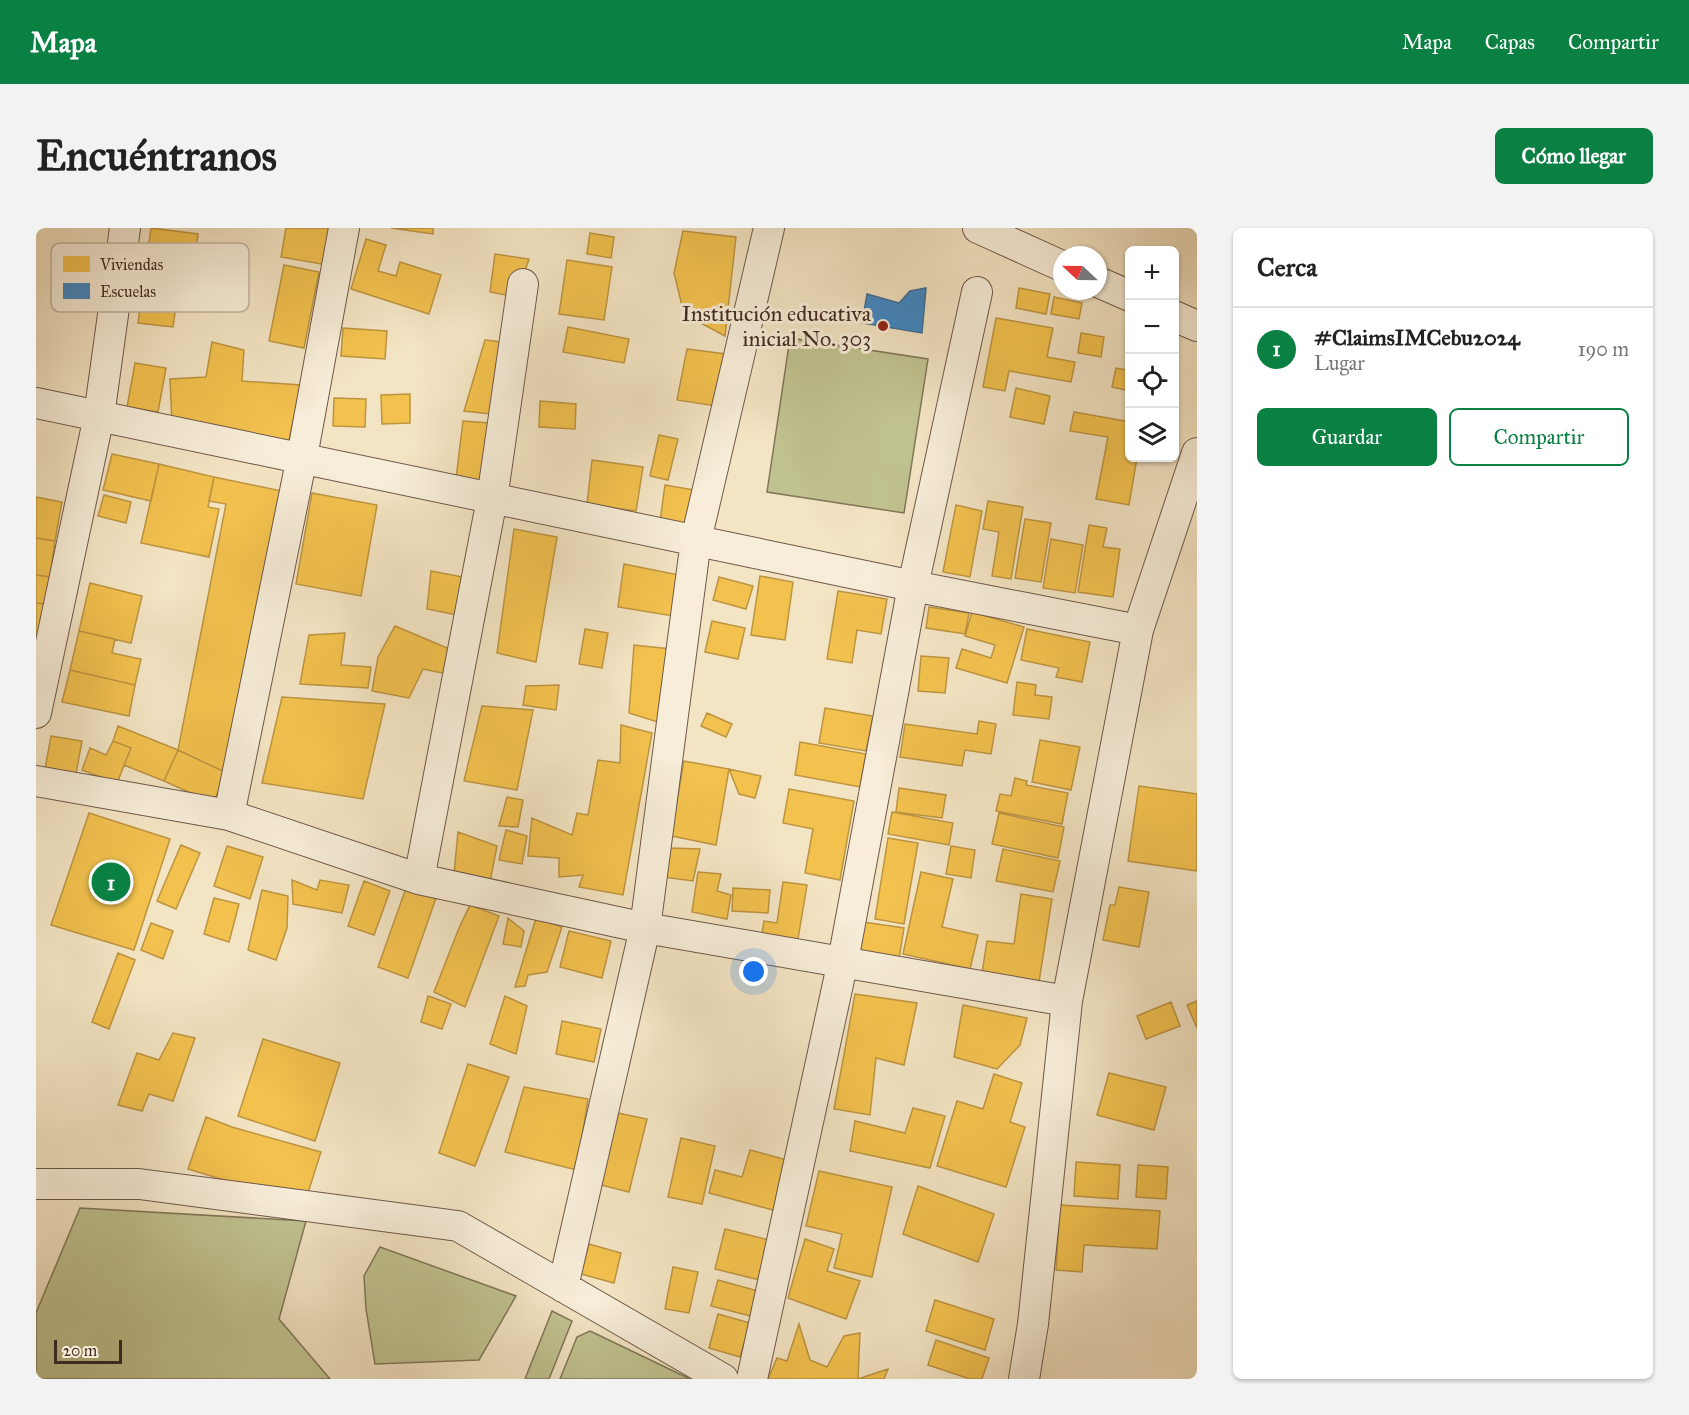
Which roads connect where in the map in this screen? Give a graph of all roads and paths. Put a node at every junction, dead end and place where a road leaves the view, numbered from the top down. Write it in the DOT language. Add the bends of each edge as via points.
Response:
graph roads {
  1 [pos="124,228"];
  2 [pos="344,228"];
  3 [pos="769,228"];
  4 [pos="978,228"];
  5 [pos="122,243"];
  6 [pos="1053,262"];
  7 [pos="523,284"];
  8 [pos="1107,286"];
  9 [pos="977,292"];
  10 [pos="1125,294"];
  11 [pos="113,312"];
  12 [pos="1179,318"];
  13 [pos="1197,326"];
  14 [pos="36,403"];
  15 [pos="99,416"];
  16 [pos="1197,453"];
  17 [pos="302,457"];
  18 [pos="492,499"];
  19 [pos="696,540"];
  20 [pos="913,586"];
  21 [pos="1138,630"];
  22 [pos="36,713"];
  23 [pos="36,782"];
  24 [pos="230,815"];
  25 [pos="419,879"];
  26 [pos="645,928"];
  27 [pos="843,961"];
  28 [pos="1067,1000"];
  29 [pos="36,1184"];
  30 [pos="563,1287"];
  31 [pos="723,1379"];
  32 [pos="752,1379"];
  33 [pos="1024,1379"];
  1 -- 5 [label="street"];
  2 -- 17 [label="street"];
  3 -- 19 [label="street"];
  4 -- 6 [label="street"];
  7 -- 18 [label="street"];
  8 -- 10 [label="street"];
  9 -- 20 [label="street"];
  11 -- 15 [label="street"];
  12 -- 13 [label="street"];
  14 -- 15 [label="street"];
  15 -- 17 [label="street"];
  15 -- 22 [label="street"];
  16 -- 21 [label="street"];
  17 -- 18 [label="street"];
  17 -- 24 [label="street"];
  18 -- 19 [label="street"];
  18 -- 25 [label="street"];
  19 -- 20 [label="street"];
  19 -- 26 [label="street"];
  20 -- 21 [label="street"];
  20 -- 27 [label="street"];
  21 -- 28 [label="street"];
  23 -- 24 [label="street"];
  24 -- 25 [label="street"];
  25 -- 26 [label="street"];
  26 -- 27 [label="street"];
  26 -- 30 [label="street"];
  27 -- 28 [label="street"];
  27 -- 32 [label="street"];
  28 -- 33 [label="street"];
  29 -- 30 [label="street" via="139,1184 458,1226"];
  30 -- 31 [label="street"];
}
